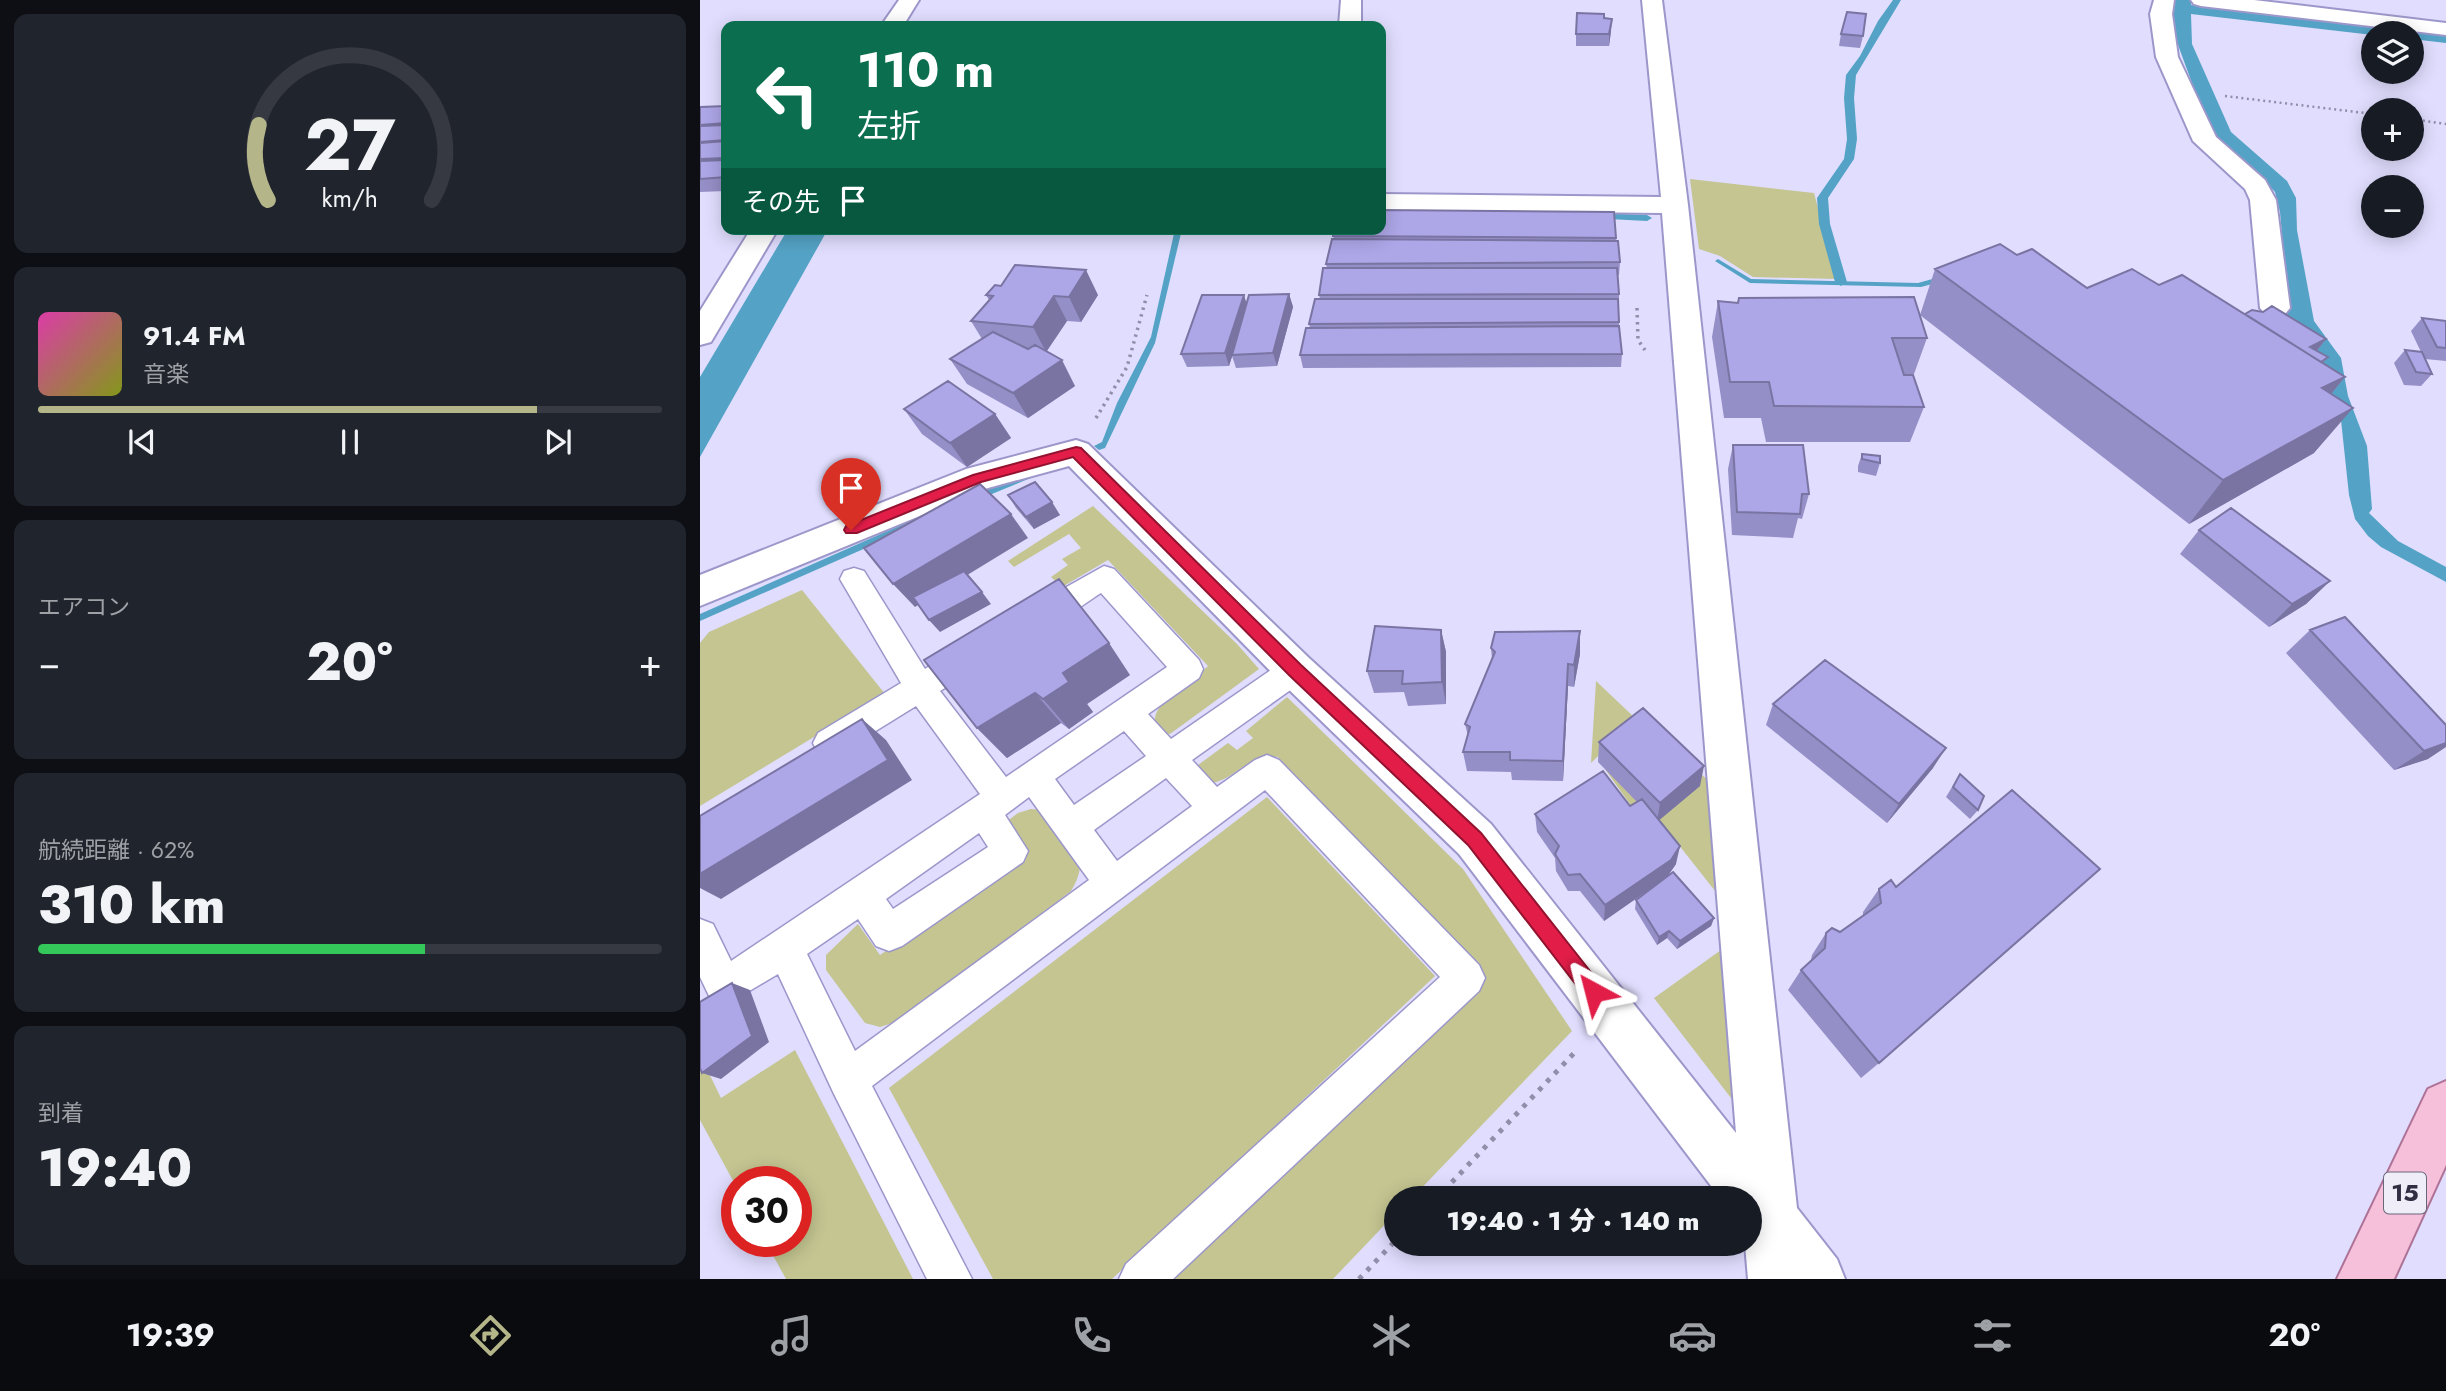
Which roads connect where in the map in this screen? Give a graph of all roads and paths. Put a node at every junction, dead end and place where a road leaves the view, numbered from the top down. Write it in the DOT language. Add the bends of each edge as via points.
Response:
graph roads {
  1 [pos="909,0"];
  2 [pos="1351,0"];
  3 [pos="1652,0"];
  4 [pos="2164,0"];
  5 [pos="2201,0"];
  6 [pos="895,21"];
  7 [pos="1350,21"];
  8 [pos="2446,29"];
  9 [pos="2182,92"];
  10 [pos="2361,112"];
  11 [pos="2424,121"];
  12 [pos="2446,124"];
  13 [pos="1386,202"];
  14 [pos="1675,205"];
  15 [pos="761,235"];
  16 [pos="1147,295"];
  17 [pos="2275,308"];
  18 [pos="700,335"];
  19 [pos="1076,452"];
  20 [pos="854,579"];
  21 [pos="700,591"];
  22 [pos="1295,670"];
  23 [pos="920,688"];
  24 [pos="1125,711"];
  25 [pos="804,758"];
  26 [pos="1169,759"];
  27 [pos="1033,776"];
  28 [pos="992,805"];
  29 [pos="1215,808"];
  30 [pos="1072,826"];
  31 [pos="1113,884"];
  32 [pos="862,895"];
  33 [pos="700,937"];
  34 [pos="786,948"];
  35 [pos="1611,1014"];
  36 [pos="848,1080"];
  37 [pos="2446,1107"];
  38 [pos="1448,1186"];
  39 [pos="1769,1217"];
  40 [pos="1384,1253"];
  41 [pos="950,1279"];
  42 [pos="1141,1279"];
  43 [pos="1359,1279"];
  44 [pos="1776,1279"];
  45 [pos="1817,1279"];
  46 [pos="2365,1279"];
  1 -- 6 [label="street"];
  2 -- 7 [label="street"];
  3 -- 14 [label="street"];
  4 -- 9 [label="street" via="2161,13 2167,57"];
  5 -- 8 [label="street"];
  9 -- 10 [label="path"];
  9 -- 17 [label="street" via="2205,141 2256,185 2263,201"];
  11 -- 12 [label="path"];
  13 -- 14 [label="street"];
  14 -- 39 [label="street"];
  15 -- 18 [label="street"];
  16 -- 19 [label="path" via="1127,367"];
  19 -- 21 [label="street" via="978,478"];
  19 -- 22 [label="street"];
  20 -- 23 [label="lane"];
  22 -- 26 [label="lane"];
  22 -- 35 [label="street" via="1475,839"];
  23 -- 24 [label="lane" via="1104,577 1188,668"];
  23 -- 25 [label="lane"];
  23 -- 28 [label="lane"];
  24 -- 26 [label="lane"];
  24 -- 27 [label="lane"];
  26 -- 29 [label="lane"];
  26 -- 30 [label="lane"];
  27 -- 28 [label="lane"];
  27 -- 30 [label="lane"];
  28 -- 32 [label="lane"];
  28 -- 32 [label="lane" via="1010,851 889,933"];
  29 -- 31 [label="lane"];
  29 -- 42 [label="lane" via="1267,770 1466,978"];
  30 -- 31 [label="lane"];
  31 -- 36 [label="lane"];
  32 -- 34 [label="lane"];
  33 -- 34 [label="lane" via="724,987"];
  34 -- 36 [label="lane"];
  35 -- 38 [label="path"];
  35 -- 39 [label="street"];
  36 -- 41 [label="lane"];
  37 -- 46 [label="main road, 15"];
  39 -- 44 [label="street"];
  39 -- 45 [label="street"];
  40 -- 43 [label="path"];
}
